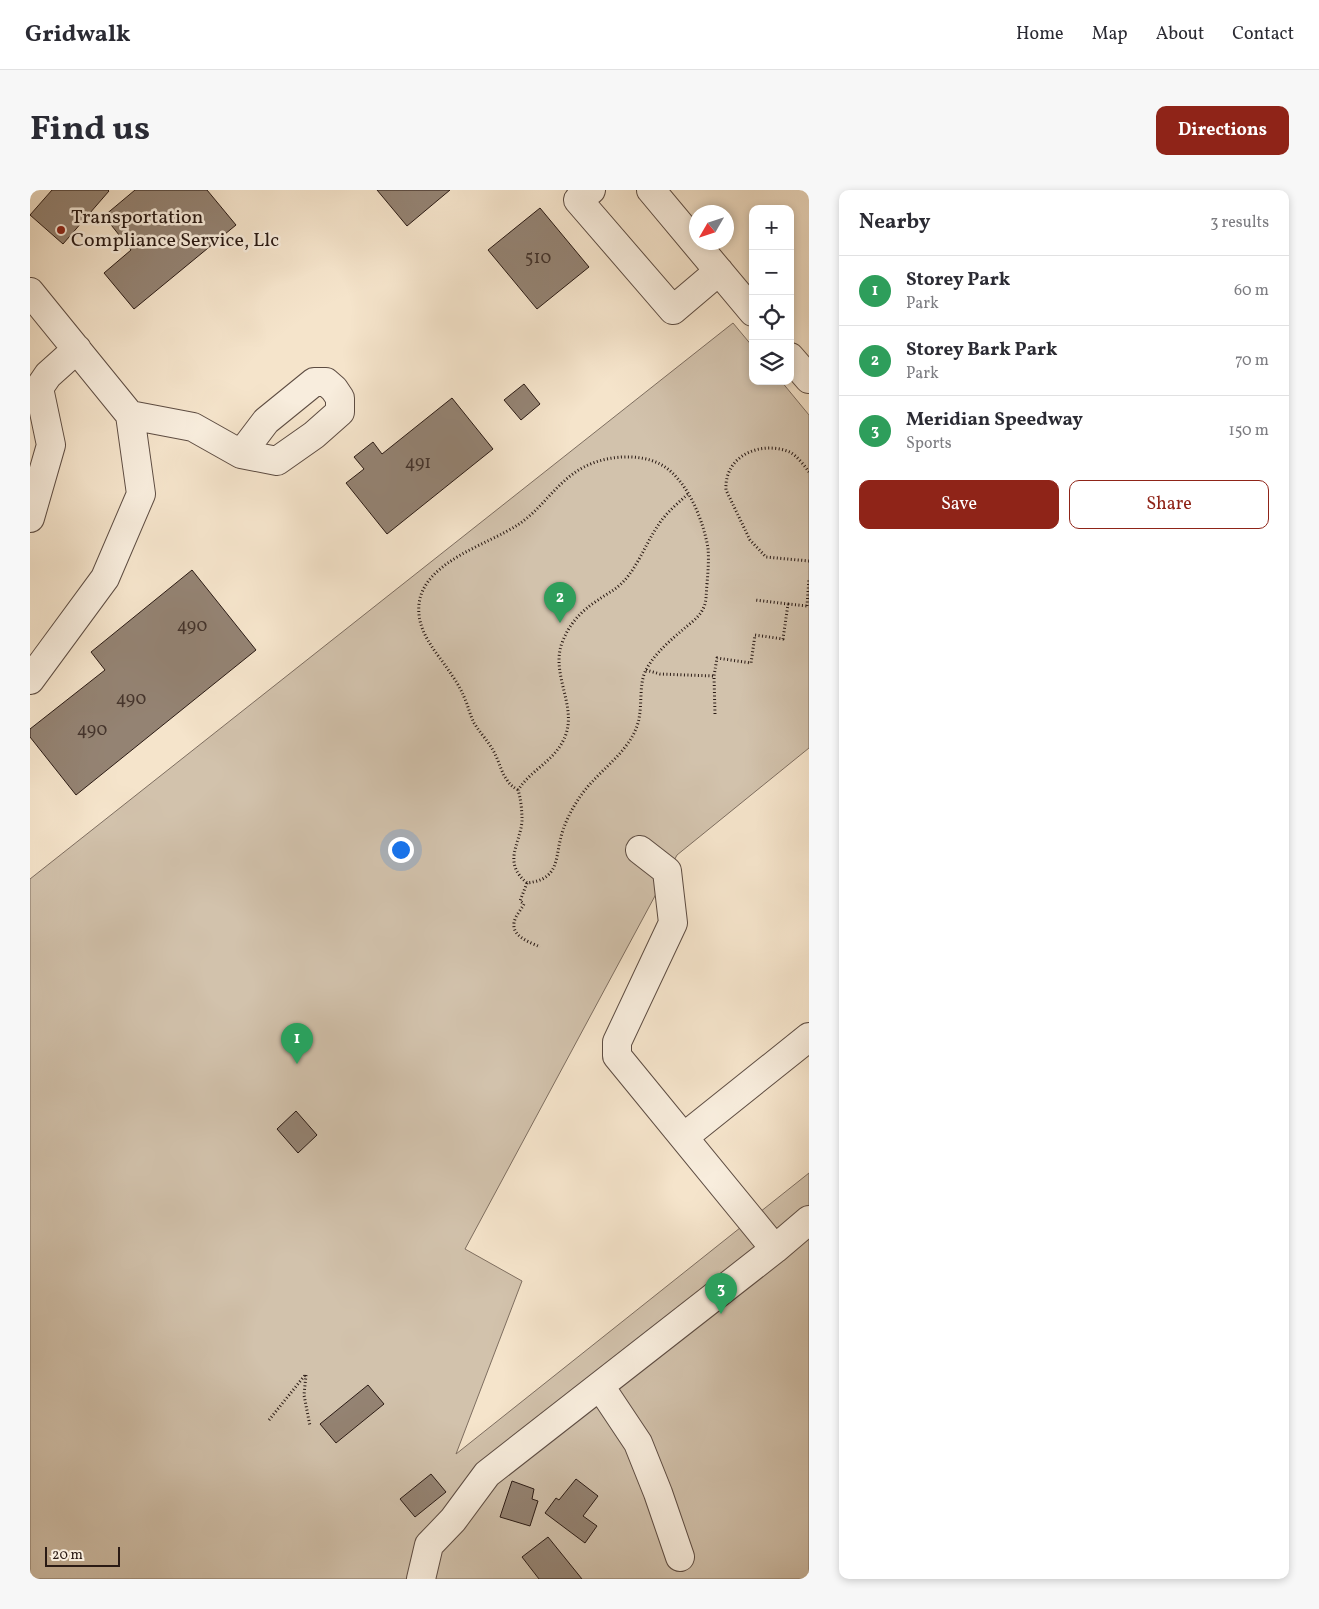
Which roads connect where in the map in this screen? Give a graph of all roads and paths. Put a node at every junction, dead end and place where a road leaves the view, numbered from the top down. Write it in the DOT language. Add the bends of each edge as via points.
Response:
graph roads {
  1 [pos="590,190"];
  2 [pos="651,190"];
  3 [pos="719,271"];
  4 [pos="30,292"];
  5 [pos="749,307"];
  6 [pos="77,349"];
  7 [pos="794,362"];
  8 [pos="809,379"];
  9 [pos="130,415"];
  10 [pos="242,454"];
  11 [pos="809,472"];
  12 [pos="688,494"];
  13 [pos="30,518"];
  14 [pos="809,561"];
  15 [pos="809,578"];
  16 [pos="756,600"];
  17 [pos="788,604"];
  18 [pos="808,606"];
  19 [pos="646,670"];
  20 [pos="714,676"];
  21 [pos="30,680"];
  22 [pos="715,714"];
  23 [pos="518,790"];
  24 [pos="640,850"];
  25 [pos="526,882"];
  26 [pos="540,947"];
  27 [pos="809,1037"];
  28 [pos="684,1137"];
  29 [pos="809,1220"];
  30 [pos="775,1249"];
  31 [pos="600,1386"];
  32 [pos="269,1420"];
  33 [pos="310,1426"];
  34 [pos="680,1557"];
  35 [pos="421,1579"];
  1 -- 3 [label="street" via="578,200 673,310"];
  2 -- 3 [label="street"];
  3 -- 5 [label="street"];
  4 -- 6 [label="street"];
  6 -- 9 [label="street"];
  6 -- 13 [label="street" via="48,375 39,388 52,445"];
  7 -- 8 [label="street"];
  9 -- 10 [label="street" via="193,427"];
  9 -- 21 [label="street" via="141,494 105,578"];
  11 -- 14 [label="path" via="792,453 764,447 740,457 731,466 725,482 750,540 766,557"];
  12 -- 19 [label="path" via="702,522 708,550 706,601 697,617 666,645"];
  12 -- 23 [label="path" via="660,523 621,584 582,611 570,625 561,644 558,664 568,712 565,738 559,749 531,773"];
  12 -- 23 [label="path" via="671,472 643,458 625,457 585,466 519,524 484,541 437,572 424,588 419,606 428,641 460,688 474,722 495,754 506,779"];
  15 -- 18 [label="path"];
  16 -- 17 [label="path"];
  17 -- 18 [label="path"];
  17 -- 20 [label="path" via="783,639 755,636 751,664 717,658"];
  19 -- 20 [label="path" via="660,674"];
  19 -- 25 [label="path" via="638,722 630,742 582,794 563,830 554,869 546,877"];
  20 -- 22 [label="path"];
  23 -- 25 [label="path" via="522,820 513,856 515,869"];
  24 -- 28 [label="street" via="667,871 674,923 617,1042 617,1056"];
  25 -- 26 [label="path" via="520,901 524,904 514,927 520,937"];
  27 -- 28 [label="street"];
  28 -- 30 [label="street"];
  29 -- 30 [label="street"];
  30 -- 31 [label="street"];
  31 -- 34 [label="street" via="638,1443"];
  31 -- 35 [label="street" via="487,1474 430,1545"];
  32 -- 33 [label="path" via="306,1374 304,1395"];
}
